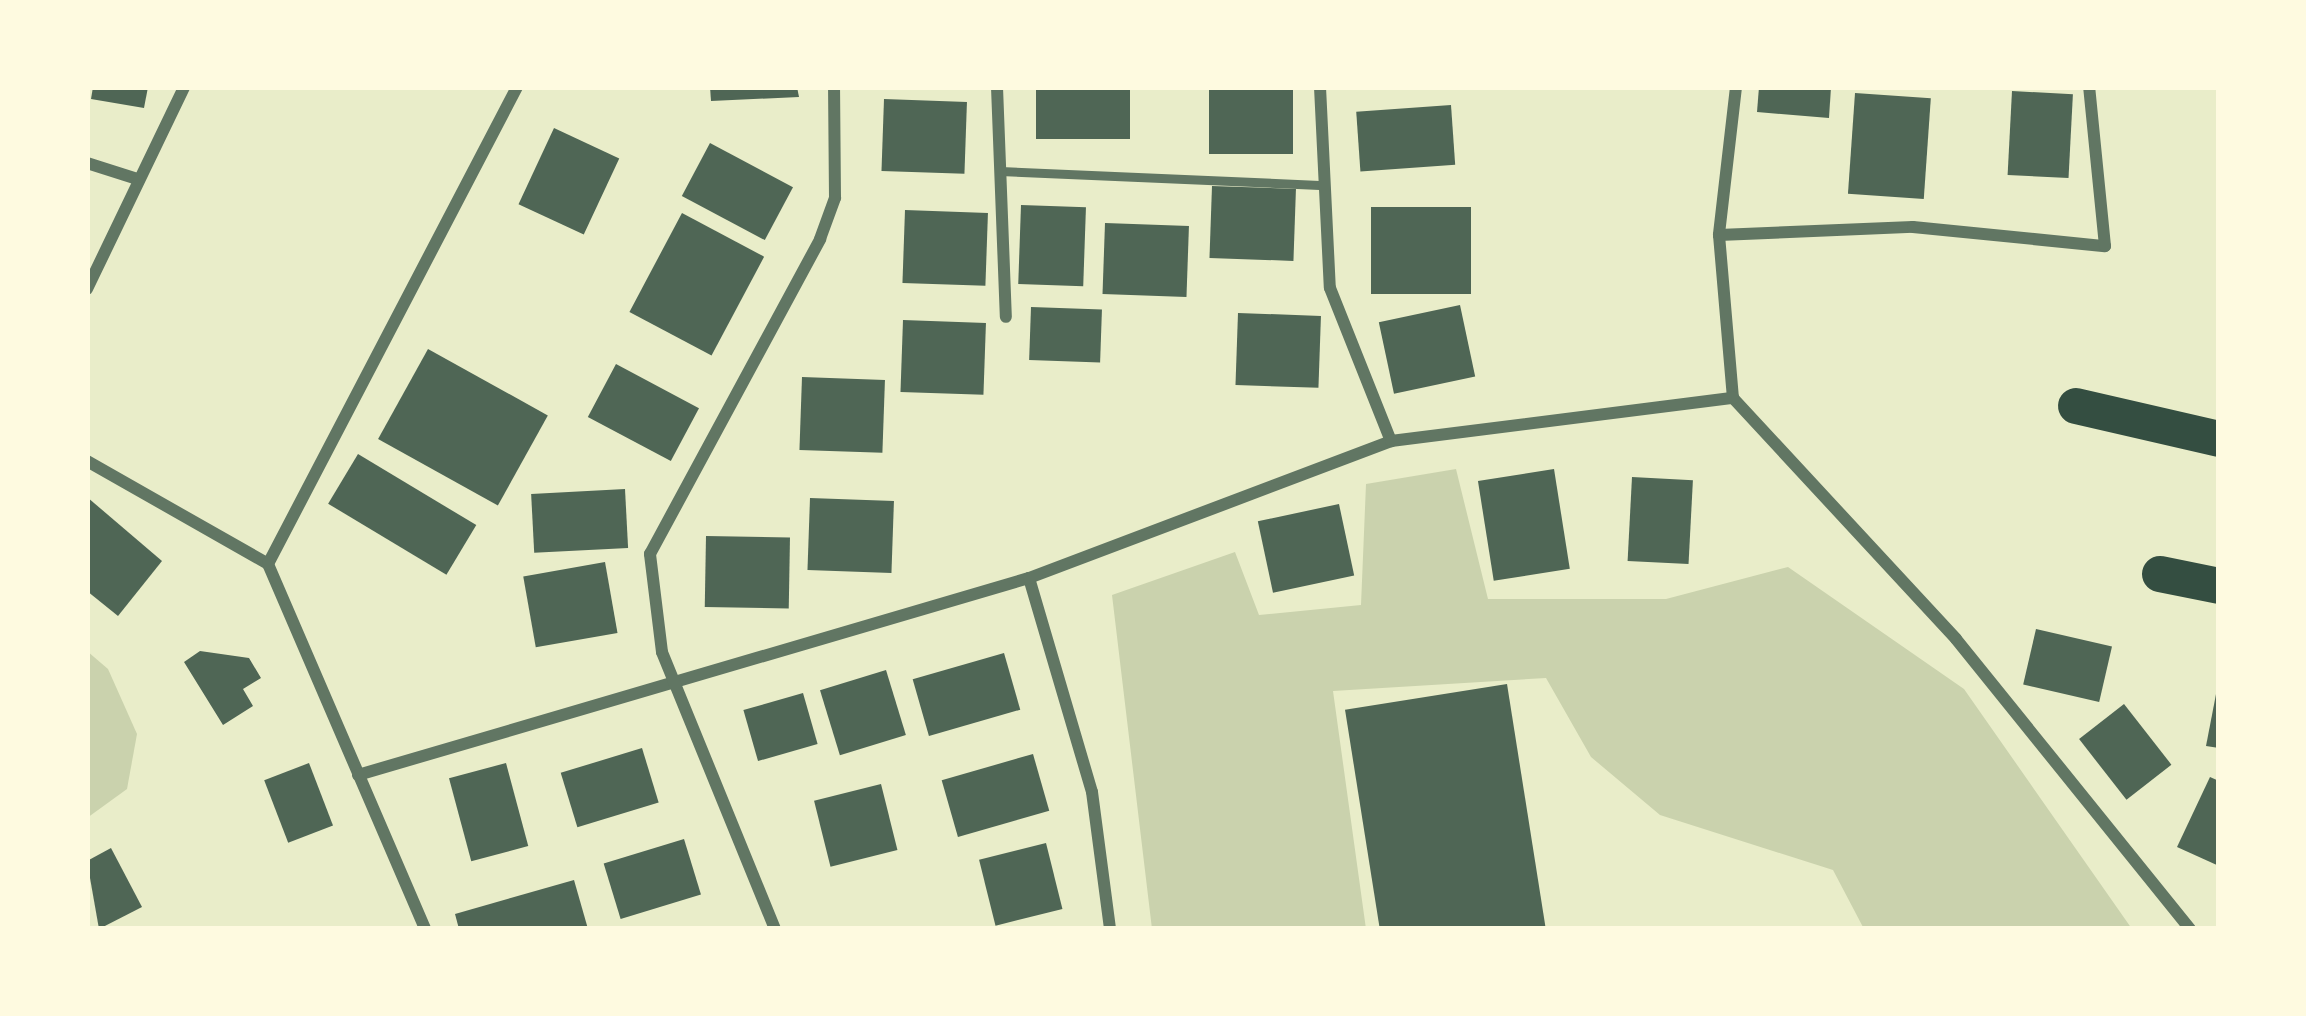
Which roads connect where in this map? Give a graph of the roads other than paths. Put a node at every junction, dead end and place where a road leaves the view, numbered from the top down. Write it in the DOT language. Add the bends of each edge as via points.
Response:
graph roads {
  1 [pos="184,87"];
  2 [pos="518,87"];
  3 [pos="834,87"];
  4 [pos="997,87"];
  5 [pos="1320,87"];
  6 [pos="1736,87"];
  7 [pos="2089,87"];
  8 [pos="87,163"];
  9 [pos="1000,171"];
  10 [pos="137,179"];
  11 [pos="1325,185"];
  12 [pos="1718,235"];
  13 [pos="87,289"];
  14 [pos="1006,317"];
  15 [pos="1733,398"];
  16 [pos="2076,406"];
  17 [pos="2219,439"];
  18 [pos="1391,441"];
  19 [pos="87,461"];
  20 [pos="268,564"];
  21 [pos="2160,574"];
  22 [pos="1029,578"];
  23 [pos="2219,586"];
  24 [pos="679,688"];
  25 [pos="358,775"];
  26 [pos="425,929"];
  27 [pos="775,929"];
  28 [pos="1110,929"];
  29 [pos="2190,929"];
  1 -- 10 [label="street"];
  2 -- 20 [label="street"];
  3 -- 24 [label="street" via="835,198 820,239 650,554 649,601"];
  4 -- 9 [label="street"];
  5 -- 11 [label="street"];
  6 -- 12 [label="street"];
  7 -- 12 [label="street" via="2105,246 1913,227"];
  8 -- 10 [label="street"];
  9 -- 11 [label="lane"];
  9 -- 14 [label="street"];
  10 -- 13 [label="street"];
  11 -- 18 [label="street" via="1330,287"];
  12 -- 15 [label="street"];
  15 -- 18 [label="street"];
  15 -- 29 [label="street" via="1956,639"];
  16 -- 17 [label="highway"];
  18 -- 22 [label="street"];
  19 -- 20 [label="street"];
  20 -- 25 [label="street"];
  21 -- 23 [label="highway"];
  22 -- 24 [label="street"];
  22 -- 28 [label="street" via="1092,791"];
  24 -- 25 [label="street"];
  24 -- 27 [label="street"];
  25 -- 26 [label="street"];
}
